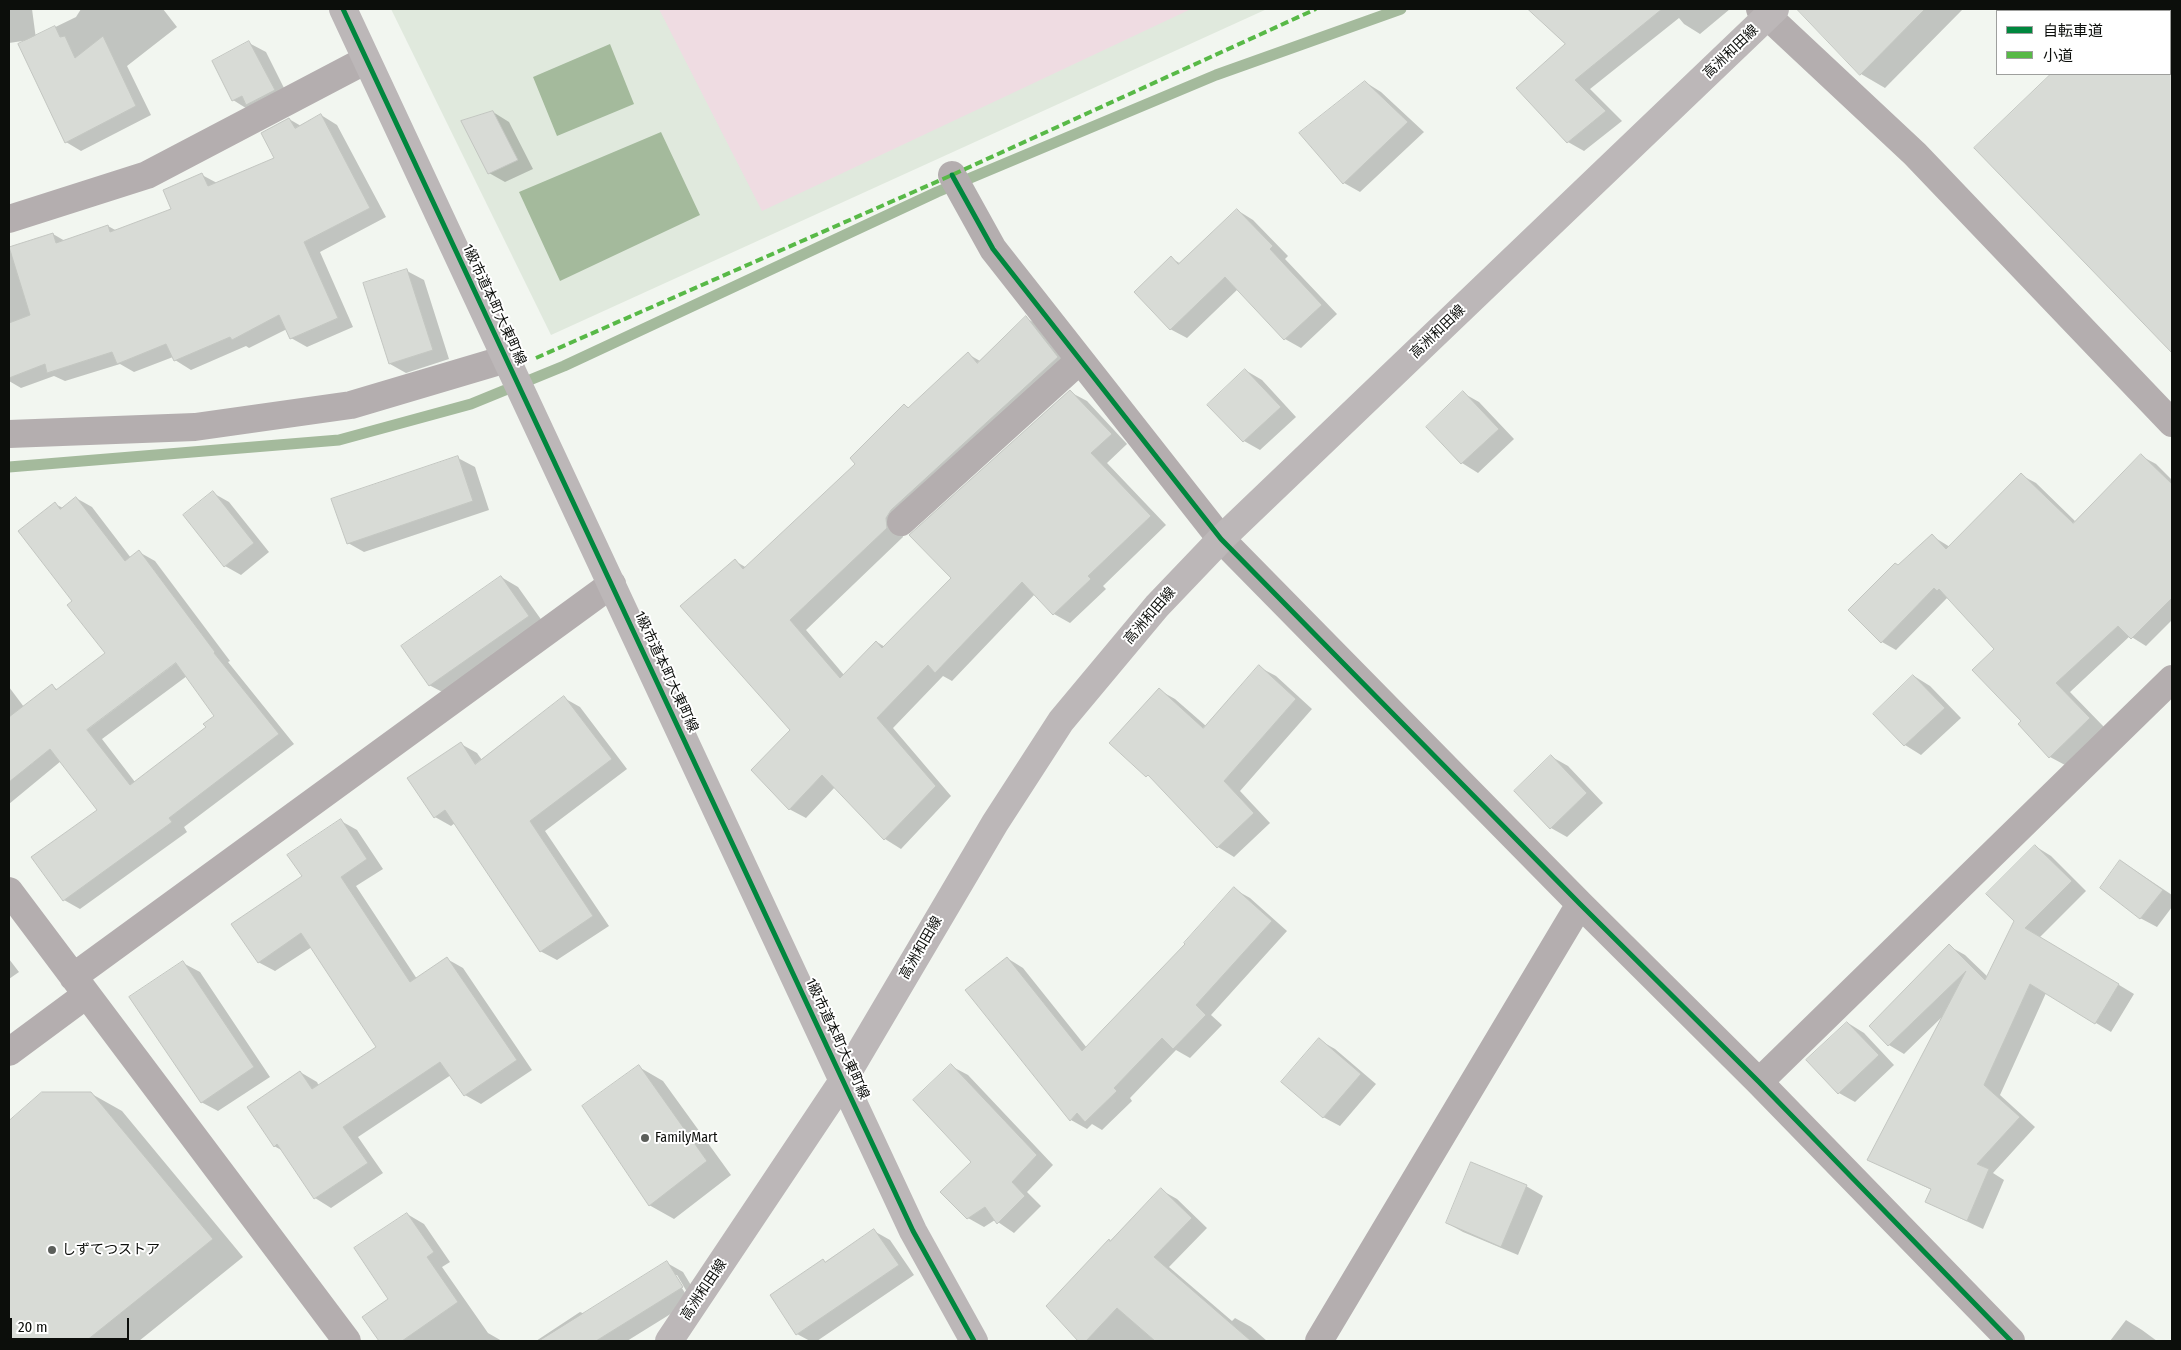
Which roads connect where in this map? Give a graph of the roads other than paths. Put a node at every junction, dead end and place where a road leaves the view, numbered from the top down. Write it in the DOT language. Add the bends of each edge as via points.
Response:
graph roads {
  1 [pos="342,9"];
  2 [pos="1767,11"];
  3 [pos="366,60"];
  4 [pos="952,175"];
  5 [pos="9,219"];
  6 [pos="506,358"];
  7 [pos="1080,360"];
  8 [pos="2172,423"];
  9 [pos="9,434"];
  10 [pos="901,522"];
  11 [pos="1222,539"];
  12 [pos="612,584"];
  13 [pos="2172,679"];
  14 [pos="9,891"];
  15 [pos="1580,904"];
  16 [pos="80,986"];
  17 [pos="9,1052"];
  18 [pos="844,1079"];
  19 [pos="1759,1082"];
  20 [pos="347,1341"];
  21 [pos="669,1341"];
  22 [pos="974,1341"];
  23 [pos="1319,1341"];
  24 [pos="2012,1341"];
  1 -- 3 [label="main road, 1級市道本町大東町線"];
  2 -- 8 [label="street" via="1915,154"];
  2 -- 11 [label="main road, 高洲和田線"];
  3 -- 5 [label="street" via="147,175"];
  3 -- 6 [label="main road, 1級市道本町大東町線"];
  4 -- 7 [label="street" via="993,249"];
  6 -- 9 [label="street" via="351,405 195,427"];
  6 -- 12 [label="main road, 1級市道本町大東町線"];
  7 -- 10 [label="street"];
  7 -- 11 [label="street"];
  11 -- 15 [label="street"];
  11 -- 18 [label="main road, 高洲和田線" via="1156,606 1061,721 995,823"];
  12 -- 16 [label="street"];
  12 -- 18 [label="main road, 1級市道本町大東町線"];
  13 -- 19 [label="street"];
  14 -- 16 [label="street"];
  15 -- 19 [label="street"];
  15 -- 23 [label="street"];
  16 -- 17 [label="street"];
  16 -- 20 [label="street"];
  18 -- 21 [label="main road, 高洲和田線"];
  18 -- 22 [label="main road, 1級市道本町大東町線" via="913,1231"];
  19 -- 24 [label="street"];
}
